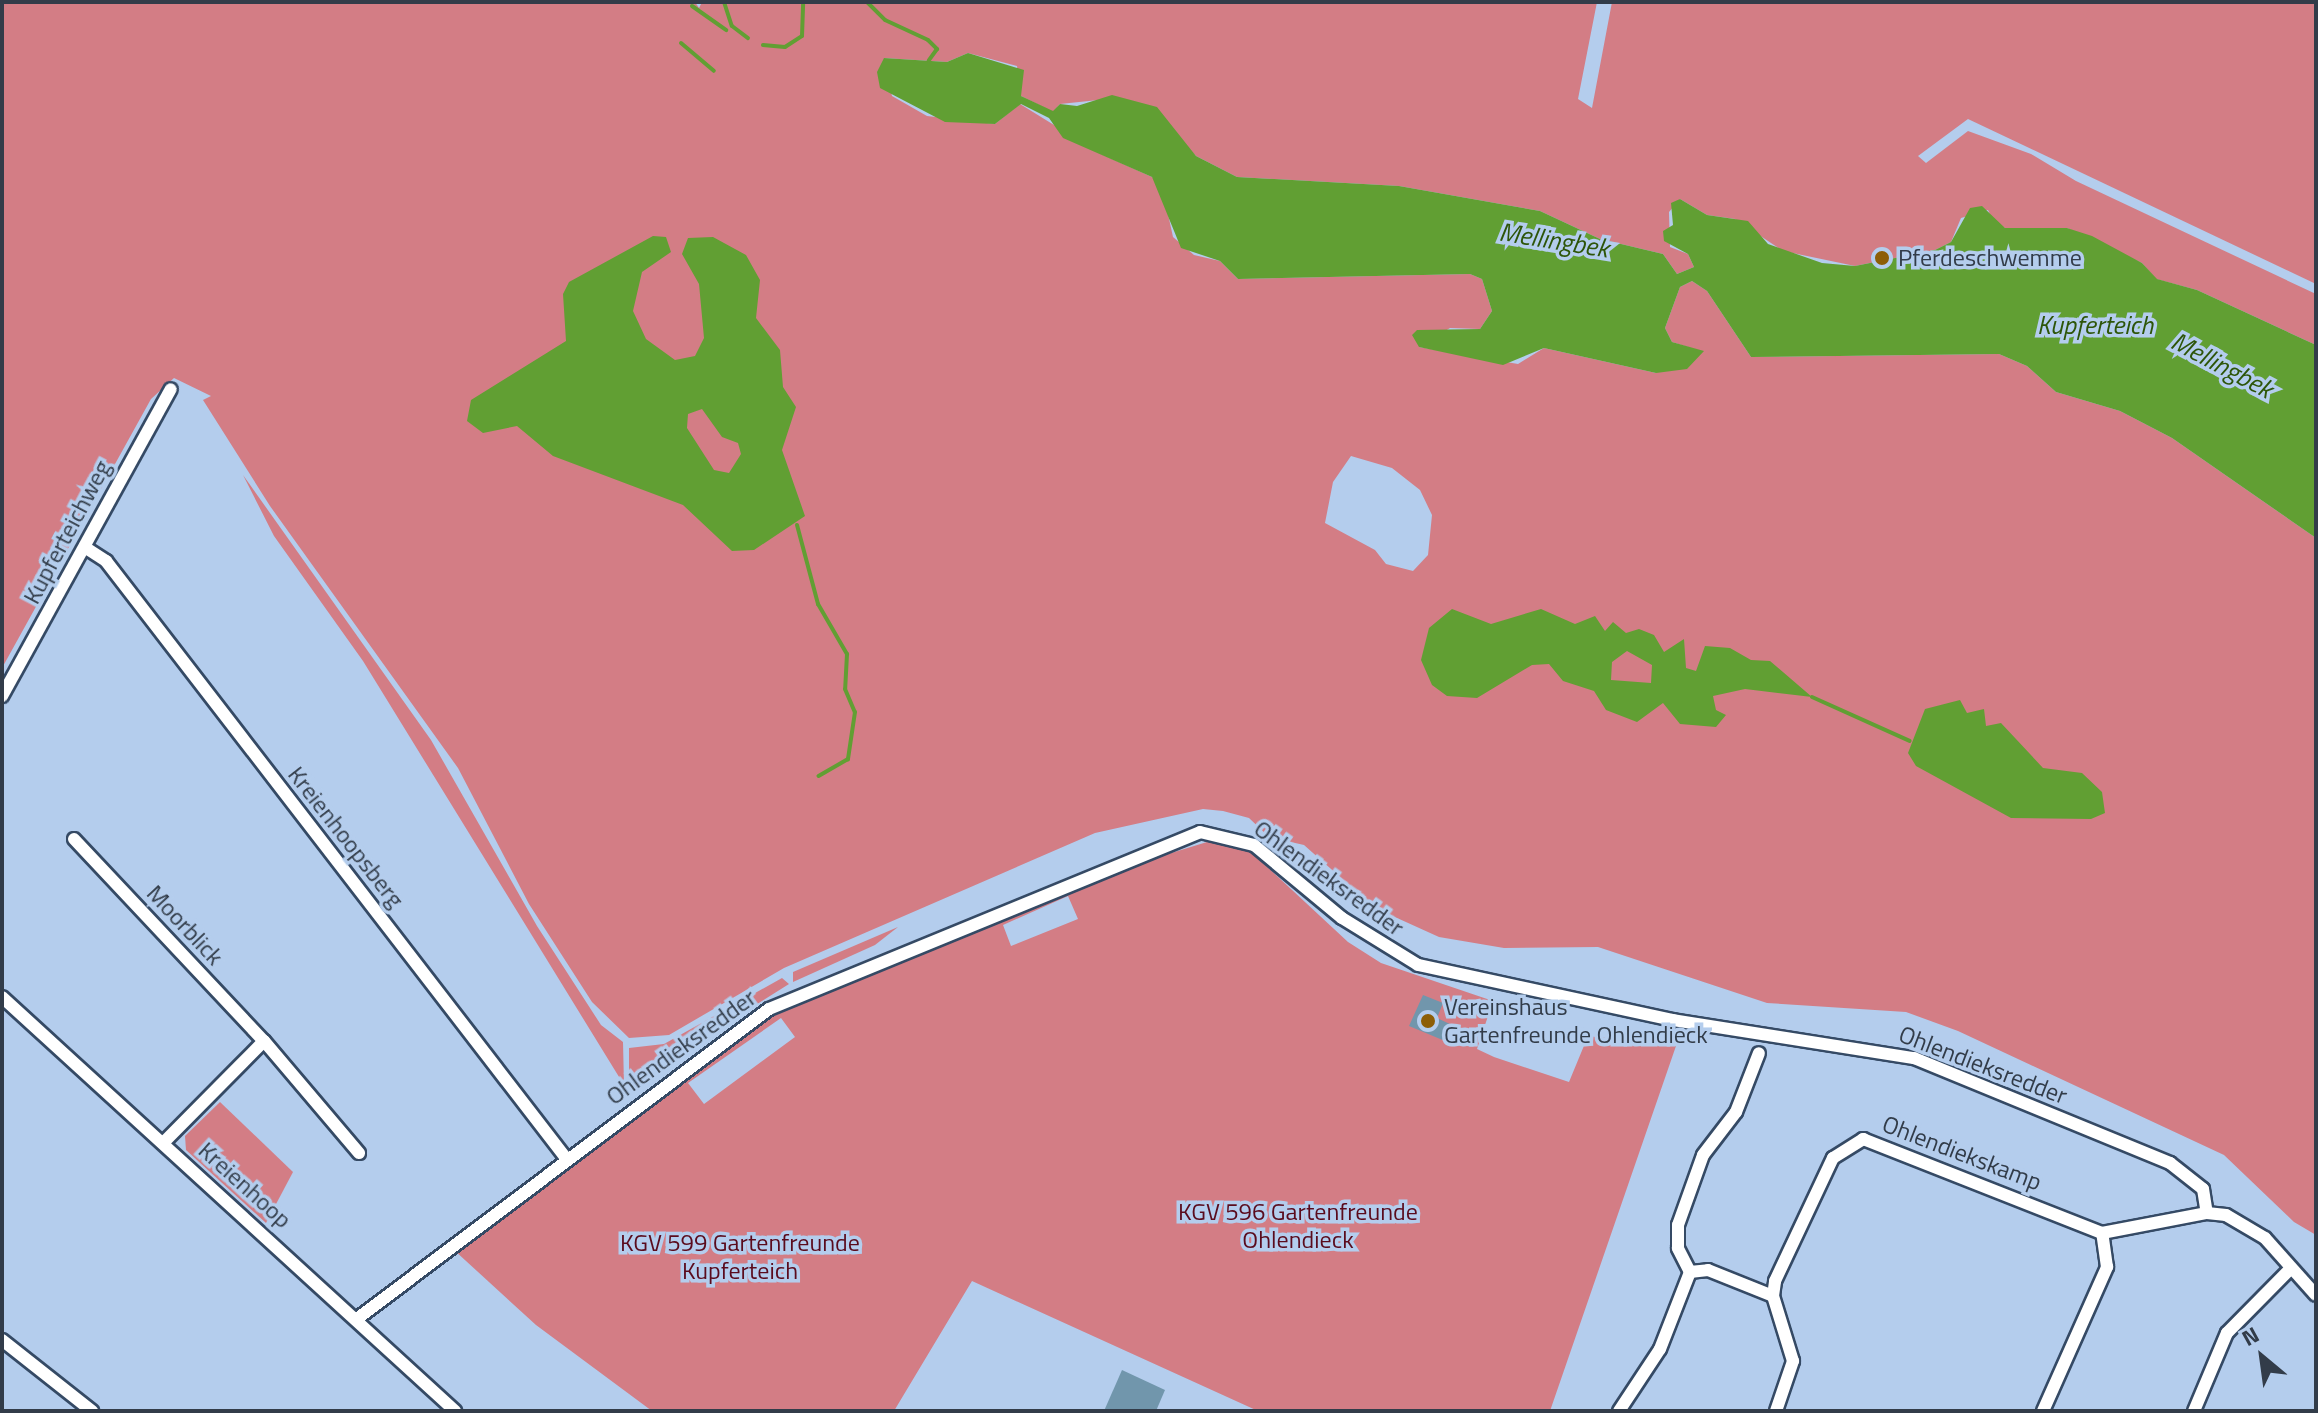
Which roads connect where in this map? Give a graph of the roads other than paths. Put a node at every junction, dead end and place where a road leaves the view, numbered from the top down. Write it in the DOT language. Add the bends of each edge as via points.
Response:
graph roads {
  1 [pos="171,389"];
  2 [pos="86,548"];
  3 [pos="2,696"];
  4 [pos="74,839"];
  5 [pos="2,997"];
  6 [pos="264,1041"];
  7 [pos="1759,1053"];
  8 [pos="165,1141"];
  9 [pos="359,1153"];
  10 [pos="566,1158"];
  11 [pos="2207,1213"];
  12 [pos="2102,1233"];
  13 [pos="2291,1268"];
  14 [pos="1690,1272"];
  15 [pos="2316,1295"];
  16 [pos="1773,1296"];
  17 [pos="358,1318"];
  18 [pos="2,1340"];
  19 [pos="92,1411"];
  20 [pos="455,1411"];
  21 [pos="1619,1411"];
  22 [pos="1776,1411"];
  23 [pos="2043,1411"];
  24 [pos="2194,1411"];
  1 -- 2 [label="street, Kupferteichweg"];
  2 -- 3 [label="street, Kupferteichweg"];
  2 -- 10 [label="street, Kreienhoopsberg" via="106,561"];
  4 -- 6 [label="street, Moorblick"];
  5 -- 8 [label="street, Kreienhoop"];
  6 -- 8 [label="street"];
  6 -- 9 [label="street, Moorblick"];
  7 -- 14 [label="street" via="1736,1112 1703,1155 1678,1225 1678,1248"];
  8 -- 17 [label="street, Kreienhoop"];
  10 -- 11 [label="street, Ohlendieksredder" via="769,1009 1170,840 1210,832 1254,845 1342,918 1418,965 1673,1020 1914,1058 2170,1163 2203,1189"];
  10 -- 17 [label="street, Ohlendieksredder"];
  11 -- 12 [label="street"];
  11 -- 13 [label="street" via="2256,1230"];
  12 -- 16 [label="street, Ohlendiekskamp" via="1863,1139 1833,1158"];
  12 -- 23 [label="street" via="2107,1267"];
  13 -- 15 [label="street"];
  13 -- 24 [label="street" via="2227,1333"];
  14 -- 16 [label="street" via="1708,1270"];
  14 -- 21 [label="street" via="1660,1349"];
  16 -- 22 [label="street" via="1793,1361"];
  17 -- 20 [label="street, Kreienhoop"];
  18 -- 19 [label="street"];
}
